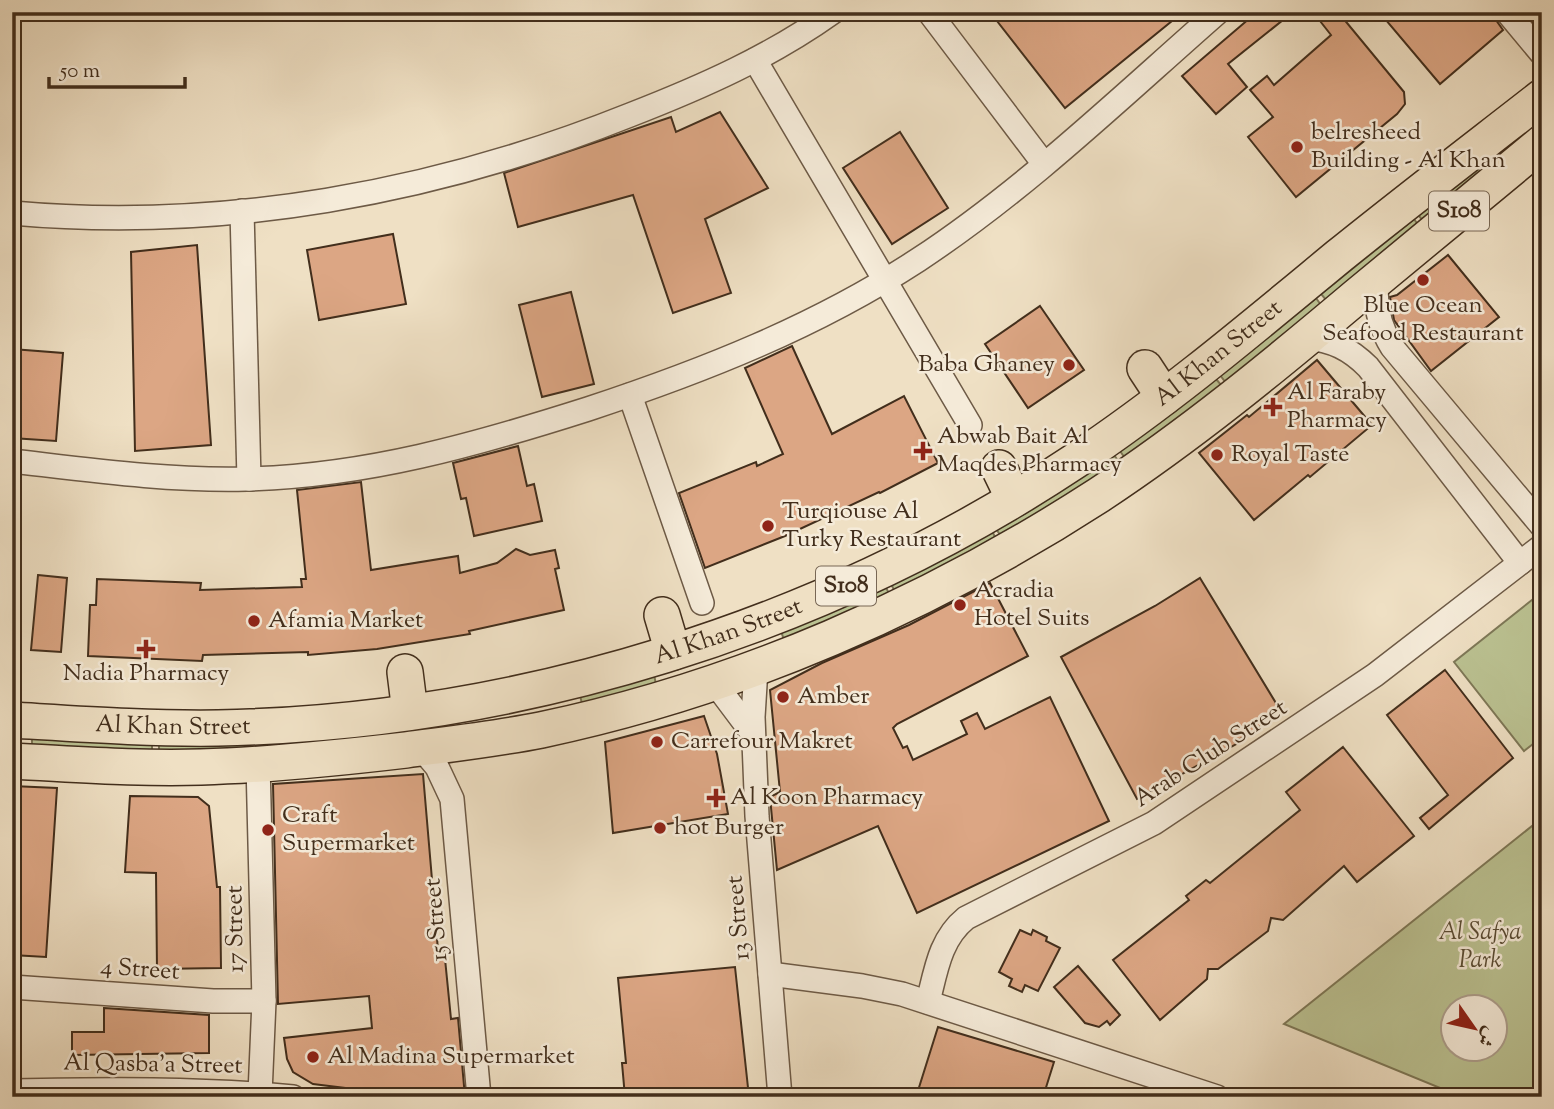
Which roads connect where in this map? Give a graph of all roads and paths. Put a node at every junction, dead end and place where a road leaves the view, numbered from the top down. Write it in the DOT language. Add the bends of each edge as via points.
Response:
graph roads {
  1 [pos="833,12"];
  2 [pos="929,12"];
  3 [pos="1218,12"];
  4 [pos="1507,12"];
  5 [pos="1542,54"];
  6 [pos="755,60"];
  7 [pos="1542,74"];
  8 [pos="1542,97"];
  9 [pos="1542,143"];
  10 [pos="1044,164"];
  11 [pos="1399,208"];
  12 [pos="242,211"];
  13 [pos="12,213"];
  14 [pos="1377,280"];
  15 [pos="885,281"];
  16 [pos="1307,338"];
  17 [pos="630,395"];
  18 [pos="970,425"];
  19 [pos="12,461"];
  20 [pos="999,468"];
  21 [pos="249,479"];
  22 [pos="1014,499"];
  23 [pos="1542,526"];
  24 [pos="1542,546"];
  25 [pos="1520,563"];
  26 [pos="702,603"];
  27 [pos="662,615"];
  28 [pos="673,652"];
  29 [pos="756,668"];
  30 [pos="405,672"];
  31 [pos="566,682"];
  32 [pos="714,682"];
  33 [pos="410,712"];
  34 [pos="12,720"];
  35 [pos="754,734"];
  36 [pos="472,742"];
  37 [pos="421,748"];
  38 [pos="12,761"];
  39 [pos="258,764"];
  40 [pos="770,974"];
  41 [pos="12,987"];
  42 [pos="264,1001"];
  43 [pos="928,1002"];
  44 [pos="12,1090"];
  45 [pos="260,1094"];
  46 [pos="13,1097"];
  47 [pos="293,1097"];
  48 [pos="479,1097"];
  49 [pos="780,1097"];
  50 [pos="1217,1097"];
  1 -- 6 [label="street"];
  2 -- 10 [label="street"];
  3 -- 10 [label="street"];
  4 -- 5 [label="street"];
  6 -- 12 [label="street" via="702,87 544,148 379,191"];
  6 -- 15 [label="street"];
  7 -- 11 [label="main road" via="1435,169"];
  8 -- 11 [label="main road, Al Khan Street / S108"];
  9 -- 14 [label="main road, Al Khan Street / S108"];
  10 -- 15 [label="street" via="962,230"];
  11 -- 22 [label="main road, Al Khan Street / S108" via="1240,339 1154,383 1077,459"];
  12 -- 13 [label="street" via="128,217"];
  12 -- 21 [label="street"];
  14 -- 16 [label="main road, Al Khan Street / S108"];
  14 -- 23 [label="street" via="1378,315 1392,347"];
  15 -- 17 [label="street" via="752,349"];
  15 -- 18 [label="street"];
  16 -- 25 [label="street" via="1347,349 1368,367"];
  16 -- 29 [label="main road, Al Khan Street / S108" via="1176,441 1022,543 885,615"];
  17 -- 21 [label="street" via="440,453 313,475"];
  17 -- 26 [label="street"];
  19 -- 21 [label="street" via="185,480"];
  20 -- 22 [label="main road"];
  22 -- 28 [label="main road, Al Khan Street / S108" via="945,538 815,600"];
  24 -- 25 [label="street, Arab Club Street"];
  25 -- 43 [label="street, Arab Club Street" via="1375,675 1154,823 966,918 951,932 941,951"];
  27 -- 28 [label="main road"];
  28 -- 31 [label="main road, Al Khan Street / S108"];
  29 -- 32 [label="main road, Al Khan Street / S108"];
  29 -- 35 [label="street, 13 Street"];
  30 -- 33 [label="main road"];
  31 -- 33 [label="main road, Al Khan Street / S108"];
  31 -- 36 [label="main road" via="570,696 565,706 497,722"];
  32 -- 35 [label="street"];
  32 -- 36 [label="main road, Al Khan Street / S108" via="597,717"];
  33 -- 34 [label="main road, Al Khan Street / S108" via="219,728"];
  35 -- 40 [label="street, 13 Street"];
  36 -- 37 [label="main road, Al Khan Street / S108"];
  37 -- 39 [label="main road, Al Khan Street / S108"];
  37 -- 48 [label="street, 15 Street" via="437,767 452,799"];
  38 -- 39 [label="main road, Al Khan Street / S108" via="163,767"];
  39 -- 42 [label="street, 17 Street"];
  40 -- 43 [label="street" via="862,986"];
  40 -- 49 [label="street, 13 Street"];
  41 -- 42 [label="street, 4 Street"];
  42 -- 45 [label="street, 17 Street"];
  43 -- 50 [label="street"];
  44 -- 45 [label="street, Al Qasba'a Street" via="131,1088"];
  44 -- 46 [label="street"];
  45 -- 47 [label="street, Al Qasba'a Street"];
}
